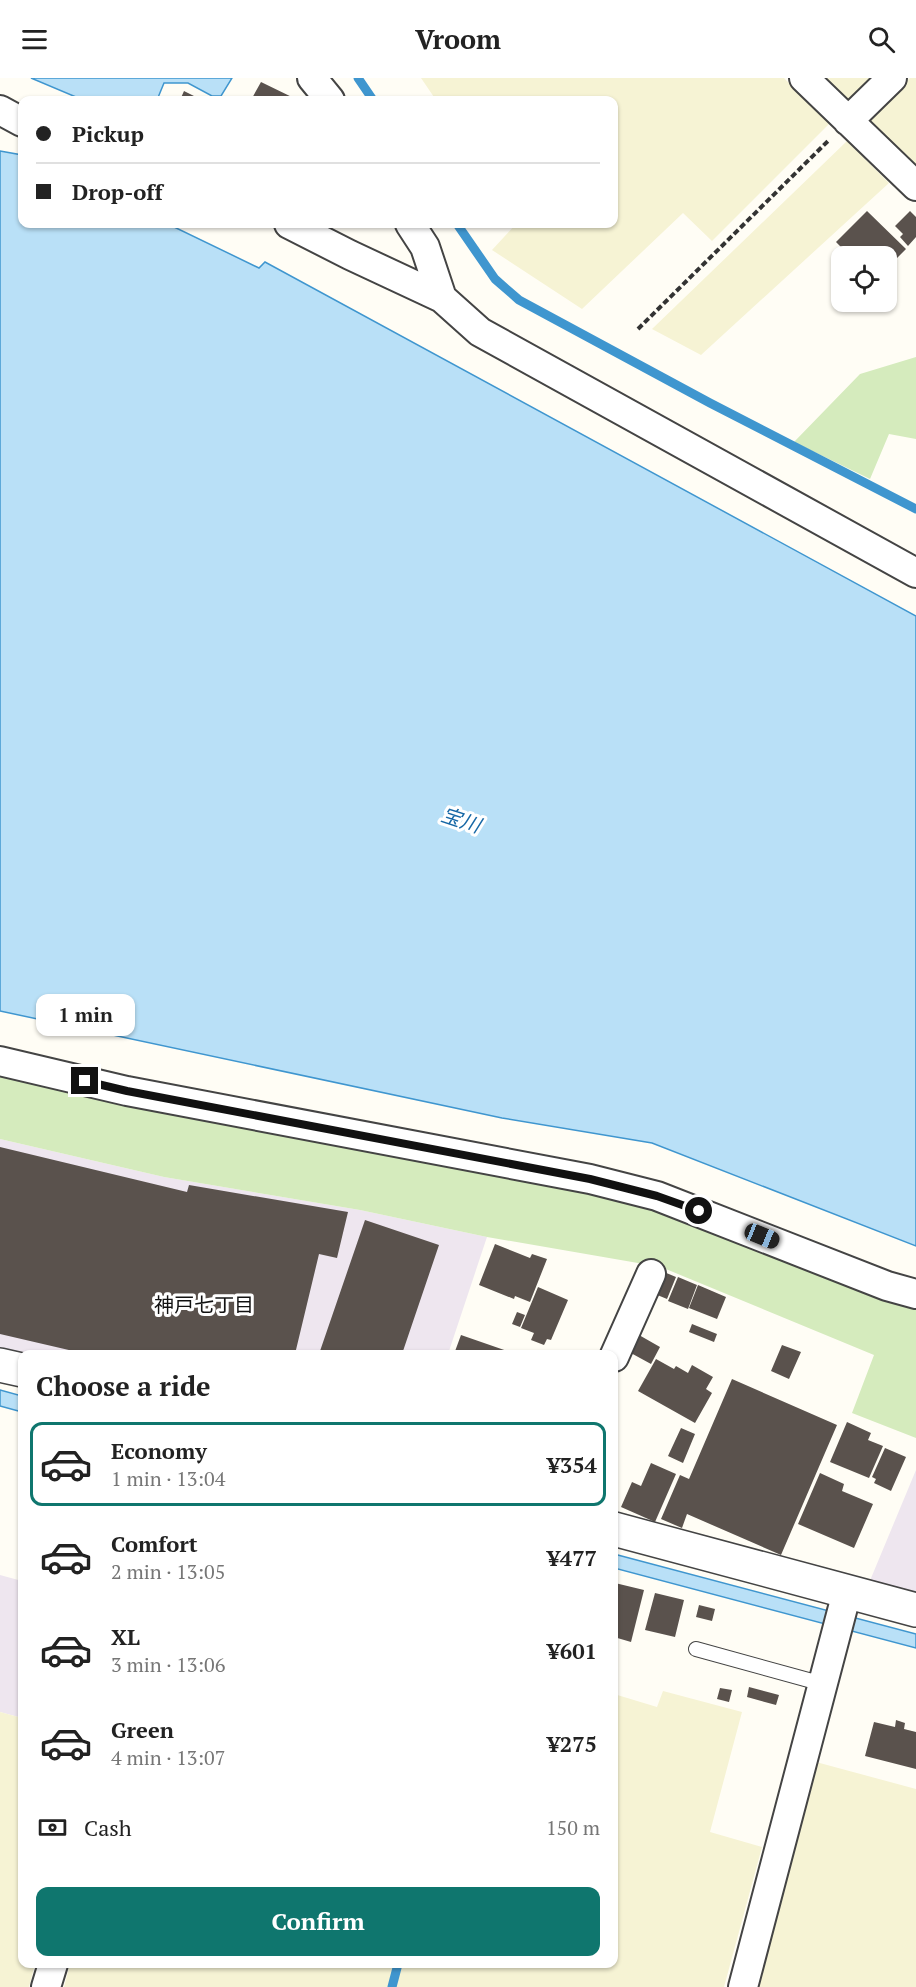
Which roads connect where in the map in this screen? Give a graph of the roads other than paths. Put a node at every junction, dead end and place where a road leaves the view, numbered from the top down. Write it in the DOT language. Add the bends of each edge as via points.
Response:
graph roads {
  1 [pos="312,78"];
  2 [pos="804,78"];
  3 [pos="892,78"];
  4 [pos="327,96"];
  5 [pos="0,110"];
  6 [pos="18,120"];
  7 [pos="848,121"];
  8 [pos="916,186"];
  9 [pos="297,228"];
  10 [pos="413,228"];
  11 [pos="442,298"];
  12 [pos="916,573"];
  13 [pos="0,1061"];
  14 [pos="651,1274"];
  15 [pos="916,1294"];
  16 [pos="617,1350"];
  17 [pos="0,1365"];
  18 [pos="18,1369"];
  19 [pos="618,1530"];
  20 [pos="916,1610"];
  21 [pos="842,1611"];
  22 [pos="696,1649"];
  23 [pos="823,1684"];
  24 [pos="51,1968"];
  25 [pos="46,1987"];
  26 [pos="743,1987"];
  1 -- 4 [label="street"];
  2 -- 7 [label="street"];
  3 -- 7 [label="street"];
  5 -- 6 [label="street"];
  7 -- 8 [label="street"];
  9 -- 11 [label="street"];
  10 -- 11 [label="street" via="425,247"];
  11 -- 12 [label="street" via="480,332"];
  13 -- 15 [label="street" via="127,1091 590,1179 657,1196"];
  14 -- 16 [label="street"];
  17 -- 18 [label="street"];
  19 -- 21 [label="street"];
  20 -- 21 [label="street"];
  21 -- 23 [label="street"];
  22 -- 23 [label="lane"];
  23 -- 26 [label="street"];
  24 -- 25 [label="street"];
}
